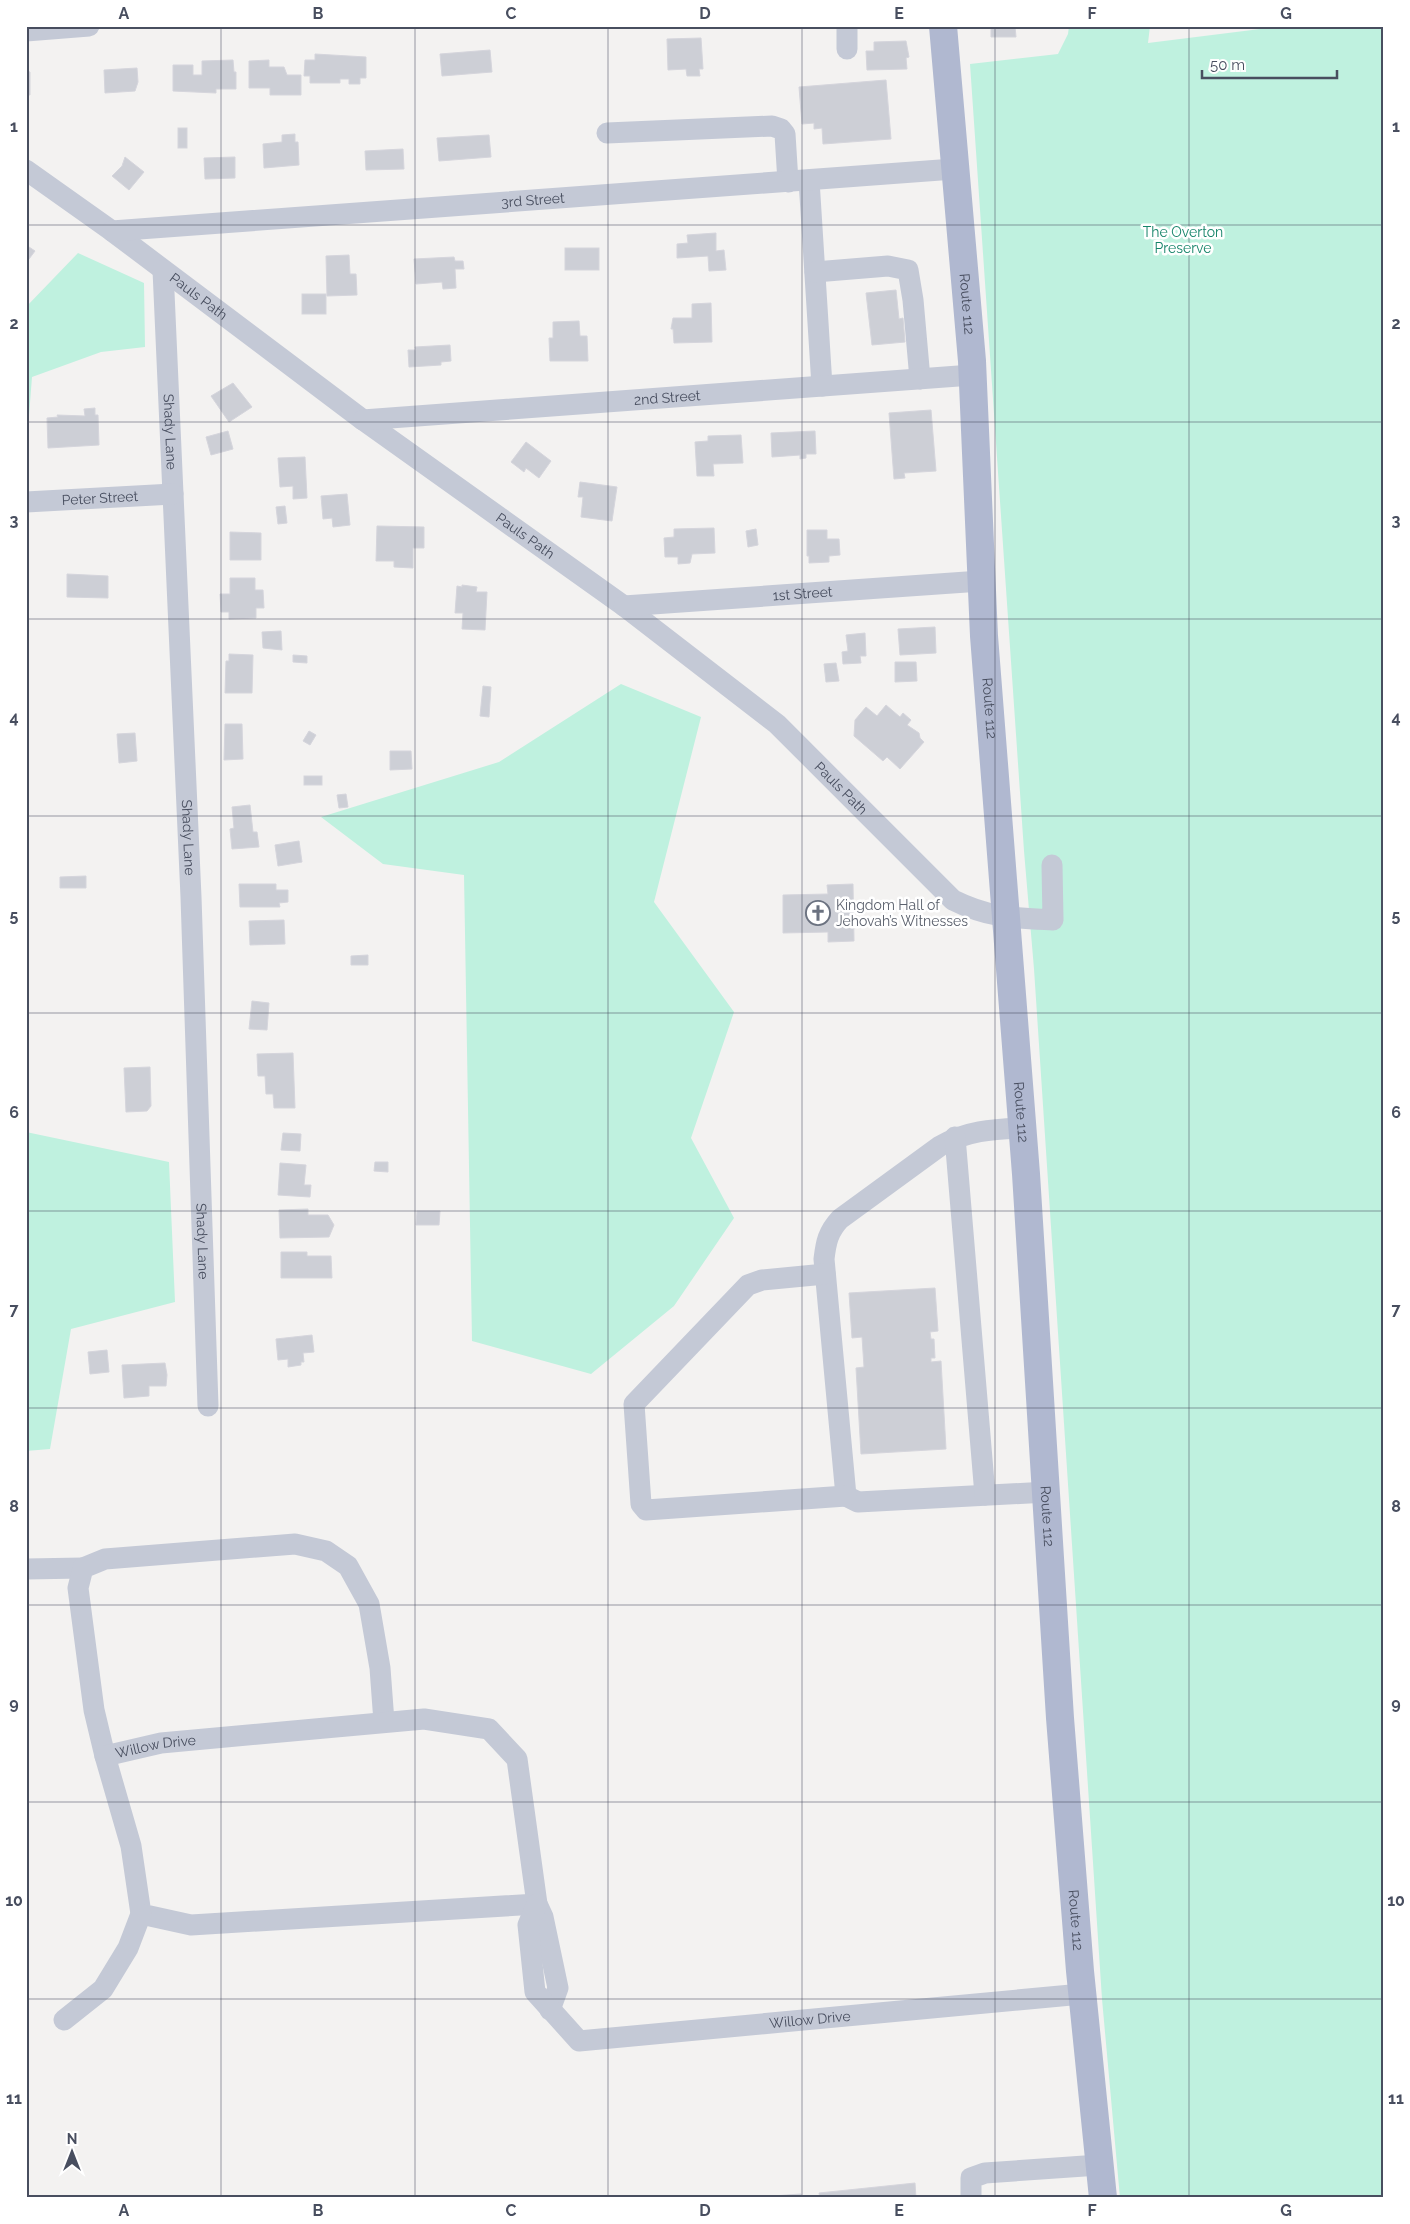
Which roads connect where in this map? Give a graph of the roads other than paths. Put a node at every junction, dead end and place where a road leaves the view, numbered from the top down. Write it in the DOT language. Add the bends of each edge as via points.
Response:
graph roads {
  1 [pos="89,26"];
  2 [pos="847,26"];
  3 [pos="943,26"];
  4 [pos="26,30"];
  5 [pos="847,49"];
  6 [pos="607,133"];
  7 [pos="954,169"];
  8 [pos="26,170"];
  9 [pos="810,180"];
  10 [pos="788,182"];
  11 [pos="112,231"];
  12 [pos="163,270"];
  13 [pos="815,272"];
  14 [pos="972,375"];
  15 [pos="920,379"];
  16 [pos="822,386"];
  17 [pos="363,420"];
  18 [pos="173,494"];
  19 [pos="26,502"];
  20 [pos="981,581"];
  21 [pos="624,606"];
  22 [pos="1052,865"];
  23 [pos="1004,917"];
  24 [pos="1022,1128"];
  25 [pos="955,1137"];
  26 [pos="825,1274"];
  27 [pos="208,1406"];
  28 [pos="1047,1492"];
  29 [pos="985,1495"];
  30 [pos="846,1496"];
  31 [pos="83,1568"];
  32 [pos="26,1569"];
  33 [pos="384,1722"];
  34 [pos="105,1756"];
  35 [pos="537,1904"];
  36 [pos="141,1914"];
  37 [pos="554,1966"];
  38 [pos="533,1970"];
  39 [pos="1082,1994"];
  40 [pos="550,2010"];
  41 [pos="64,2020"];
  42 [pos="1099,2165"];
  43 [pos="970,2198"];
  44 [pos="1102,2198"];
  1 -- 4 [label="street"];
  2 -- 5 [label="street"];
  3 -- 7 [label="main road, Route 112"];
  6 -- 10 [label="street" via="772,126 785,134"];
  7 -- 9 [label="street, 3rd Street"];
  7 -- 14 [label="main road, Route 112"];
  8 -- 11 [label="street, Pauls Path"];
  9 -- 10 [label="street, 3rd Street"];
  9 -- 13 [label="street"];
  10 -- 11 [label="street, 3rd Street"];
  11 -- 12 [label="street, Pauls Path"];
  12 -- 17 [label="street, Pauls Path"];
  12 -- 18 [label="street, Shady Lane"];
  13 -- 15 [label="street" via="888,266 908,270 914,300"];
  13 -- 16 [label="street"];
  14 -- 15 [label="street, 2nd Street"];
  14 -- 20 [label="main road, Route 112"];
  15 -- 16 [label="street, 2nd Street"];
  16 -- 17 [label="street, 2nd Street"];
  17 -- 21 [label="street, Pauls Path"];
  18 -- 19 [label="street, Peter Street"];
  18 -- 27 [label="street, Shady Lane" via="191,897"];
  20 -- 21 [label="street, 1st Street"];
  20 -- 23 [label="main road, Route 112"];
  21 -- 23 [label="street, Pauls Path" via="777,724 953,900 976,912"];
  22 -- 23 [label="street, Pauls Path" via="1053,920"];
  23 -- 24 [label="main road, Route 112"];
  24 -- 25 [label="street" via="972,1132"];
  24 -- 28 [label="main road, Route 112"];
  25 -- 26 [label="street" via="831,1228 826,1240"];
  25 -- 29 [label="street"];
  26 -- 30 [label="street"];
  26 -- 30 [label="street" via="762,1280 748,1285 634,1404 641,1504 646,1510"];
  28 -- 29 [label="street"];
  28 -- 39 [label="main road, Route 112" via="1060,1718"];
  29 -- 30 [label="street" via="858,1502"];
  31 -- 32 [label="street"];
  31 -- 33 [label="street" via="105,1559 295,1544 326,1551 348,1566 369,1604 380,1668"];
  31 -- 34 [label="street" via="78,1588 94,1710"];
  33 -- 34 [label="street, Willow Drive" via="162,1743"];
  33 -- 35 [label="street, Willow Drive" via="424,1719 489,1729 517,1759"];
  34 -- 36 [label="street, Willow Drive" via="131,1846"];
  35 -- 36 [label="street" via="191,1924"];
  35 -- 37 [label="street, Willow Drive"];
  35 -- 38 [label="street, Willow Drive" via="528,1925"];
  36 -- 41 [label="street" via="128,1948 103,1989"];
  37 -- 38 [label="street"];
  37 -- 40 [label="street, Willow Drive" via="558,1988"];
  38 -- 40 [label="street, Willow Drive" via="535,1992"];
  39 -- 40 [label="street, Willow Drive" via="579,2041"];
  39 -- 42 [label="main road, Route 112"];
  42 -- 43 [label="street" via="985,2173 971,2178"];
  42 -- 44 [label="main road, Route 112"];
}
